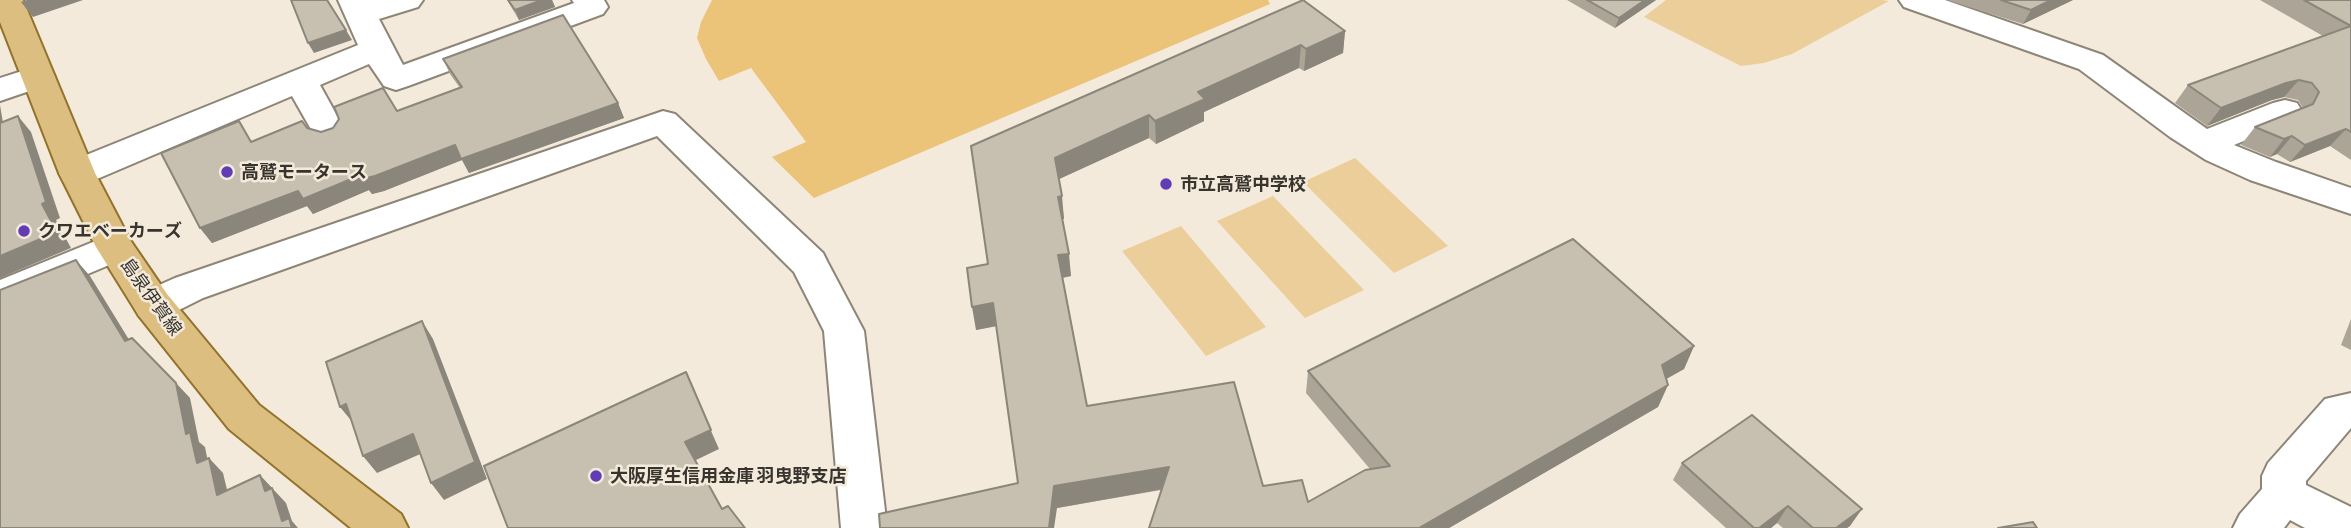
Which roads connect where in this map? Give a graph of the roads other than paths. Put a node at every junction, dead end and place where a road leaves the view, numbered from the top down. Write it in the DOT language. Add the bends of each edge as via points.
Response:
graph roads {
  1 [pos="8,0"];
  2 [pos="407,0"];
  3 [pos="588,0"];
  4 [pos="1915,0"];
  5 [pos="357,8"];
  6 [pos="376,49"];
  7 [pos="38,77"];
  8 [pos="300,79"];
  9 [pos="0,90"];
  10 [pos="2285,110"];
  11 [pos="329,132"];
  12 [pos="2205,144"];
  13 [pos="76,173"];
  14 [pos="2351,201"];
  15 [pos="115,247"];
  16 [pos="0,296"];
  17 [pos="153,305"];
  18 [pos="2351,410"];
  19 [pos="2270,511"];
  20 [pos="385,528"];
  21 [pos="864,528"];
  22 [pos="2348,528"];
  1 -- 7 [label="main road, 島泉伊賀線"];
  2 -- 5 [label="street"];
  3 -- 6 [label="street" via="593,7 396,79"];
  4 -- 12 [label="street" via="2091,62"];
  5 -- 6 [label="street"];
  6 -- 8 [label="street"];
  7 -- 9 [label="street"];
  7 -- 13 [label="main road, 島泉伊賀線"];
  8 -- 11 [label="street"];
  8 -- 13 [label="street"];
  10 -- 12 [label="street"];
  12 -- 14 [label="street" via="2263,171"];
  13 -- 15 [label="main road, 島泉伊賀線"];
  15 -- 16 [label="street"];
  15 -- 17 [label="main road, 島泉伊賀線"];
  17 -- 20 [label="main road, 島泉伊賀線" via="244,417"];
  17 -- 21 [label="street" via="190,288 663,122 809,263 844,331"];
  18 -- 19 [label="street" via="2340,411 2284,476"];
  19 -- 22 [label="street"];
}
